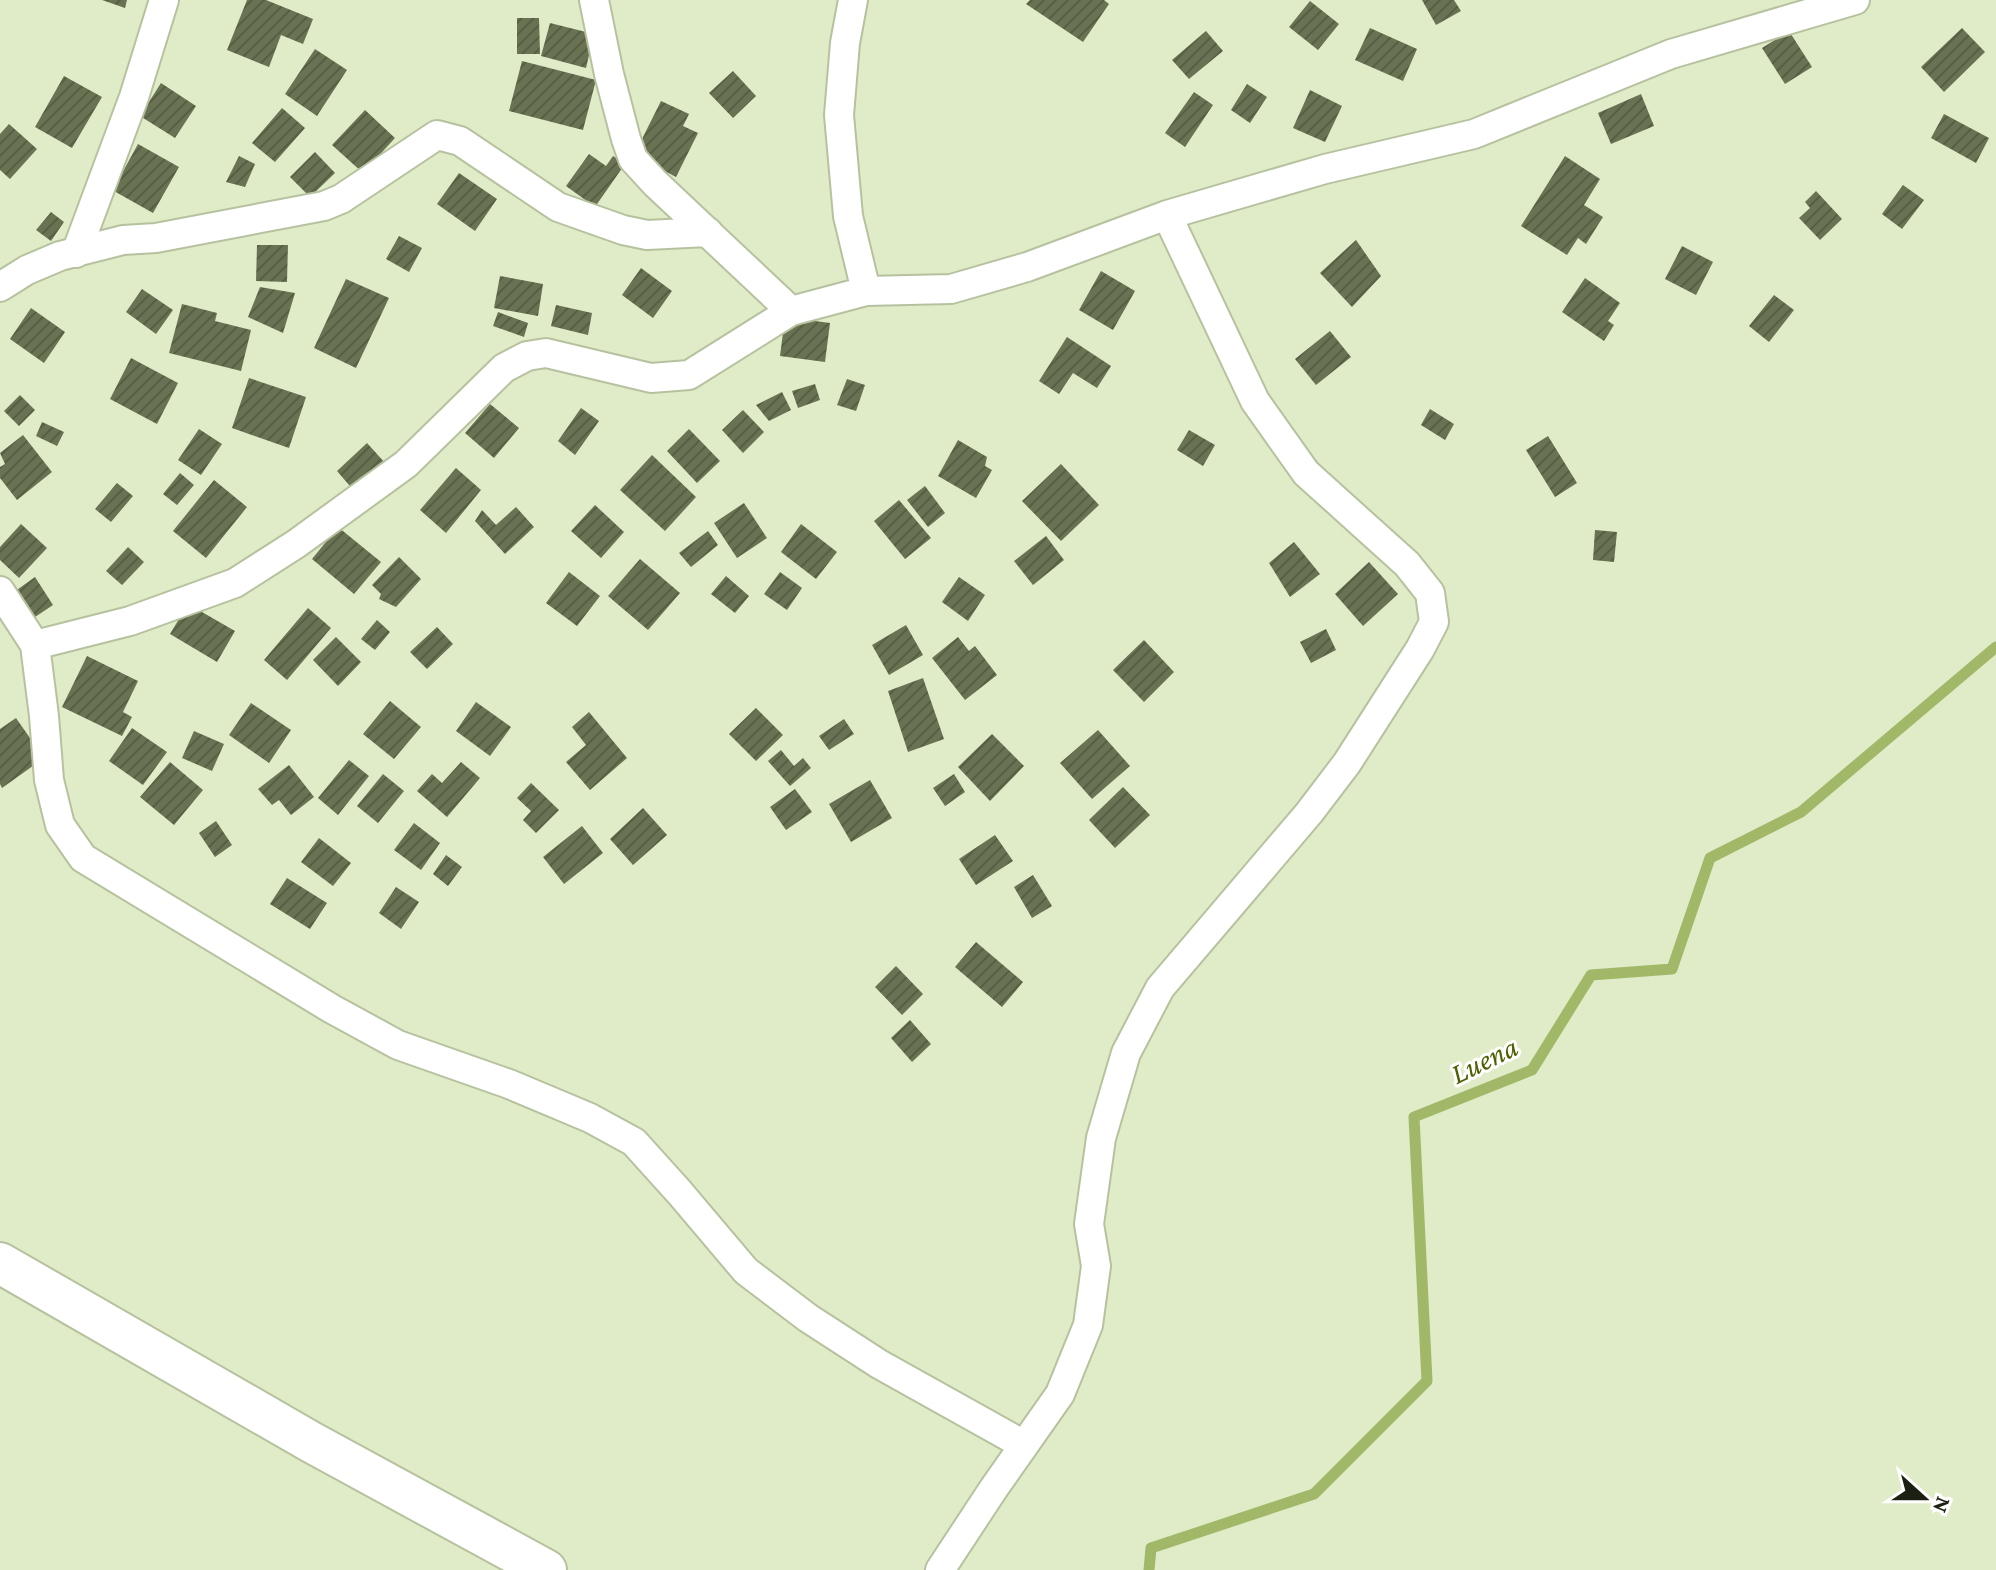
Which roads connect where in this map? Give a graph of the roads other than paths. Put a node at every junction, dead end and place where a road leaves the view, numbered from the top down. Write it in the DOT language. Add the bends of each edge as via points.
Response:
graph roads {
  1 [pos="164,0"];
  2 [pos="594,0"];
  3 [pos="853,0"];
  4 [pos="1855,0"];
  5 [pos="1167,215"];
  6 [pos="708,232"];
  7 [pos="76,253"];
  8 [pos="0,287"];
  9 [pos="866,291"];
  10 [pos="791,311"];
  11 [pos="0,591"];
  12 [pos="35,645"];
  13 [pos="0,1263"];
  14 [pos="1024,1445"];
  15 [pos="546,1570"];
  16 [pos="940,1570"];
  1 -- 7 [label="street"];
  2 -- 6 [label="street" via="633,159"];
  3 -- 9 [label="street" via="839,115 848,216"];
  4 -- 5 [label="street" via="1671,54 1474,134 1325,169"];
  5 -- 9 [label="street" via="951,289"];
  5 -- 14 [label="street" via="1255,401 1306,473 1407,564 1430,593 1434,622 1347,763 1160,988 1126,1053 1101,1138 1089,1224 1096,1266 1088,1325 1060,1394"];
  6 -- 7 [label="street" via="647,235 558,207 460,141 437,135 324,206 123,240"];
  6 -- 10 [label="street"];
  7 -- 8 [label="street" via="27,270"];
  9 -- 10 [label="street"];
  10 -- 12 [label="street" via="689,375 651,378 546,353 527,356 504,368 406,464 235,583 130,621"];
  11 -- 12 [label="street"];
  12 -- 14 [label="street" via="49,780 60,825 83,858 398,1045 509,1084 634,1142 746,1271 879,1364"];
  13 -- 15 [label="main road"];
  14 -- 16 [label="street"];
}
